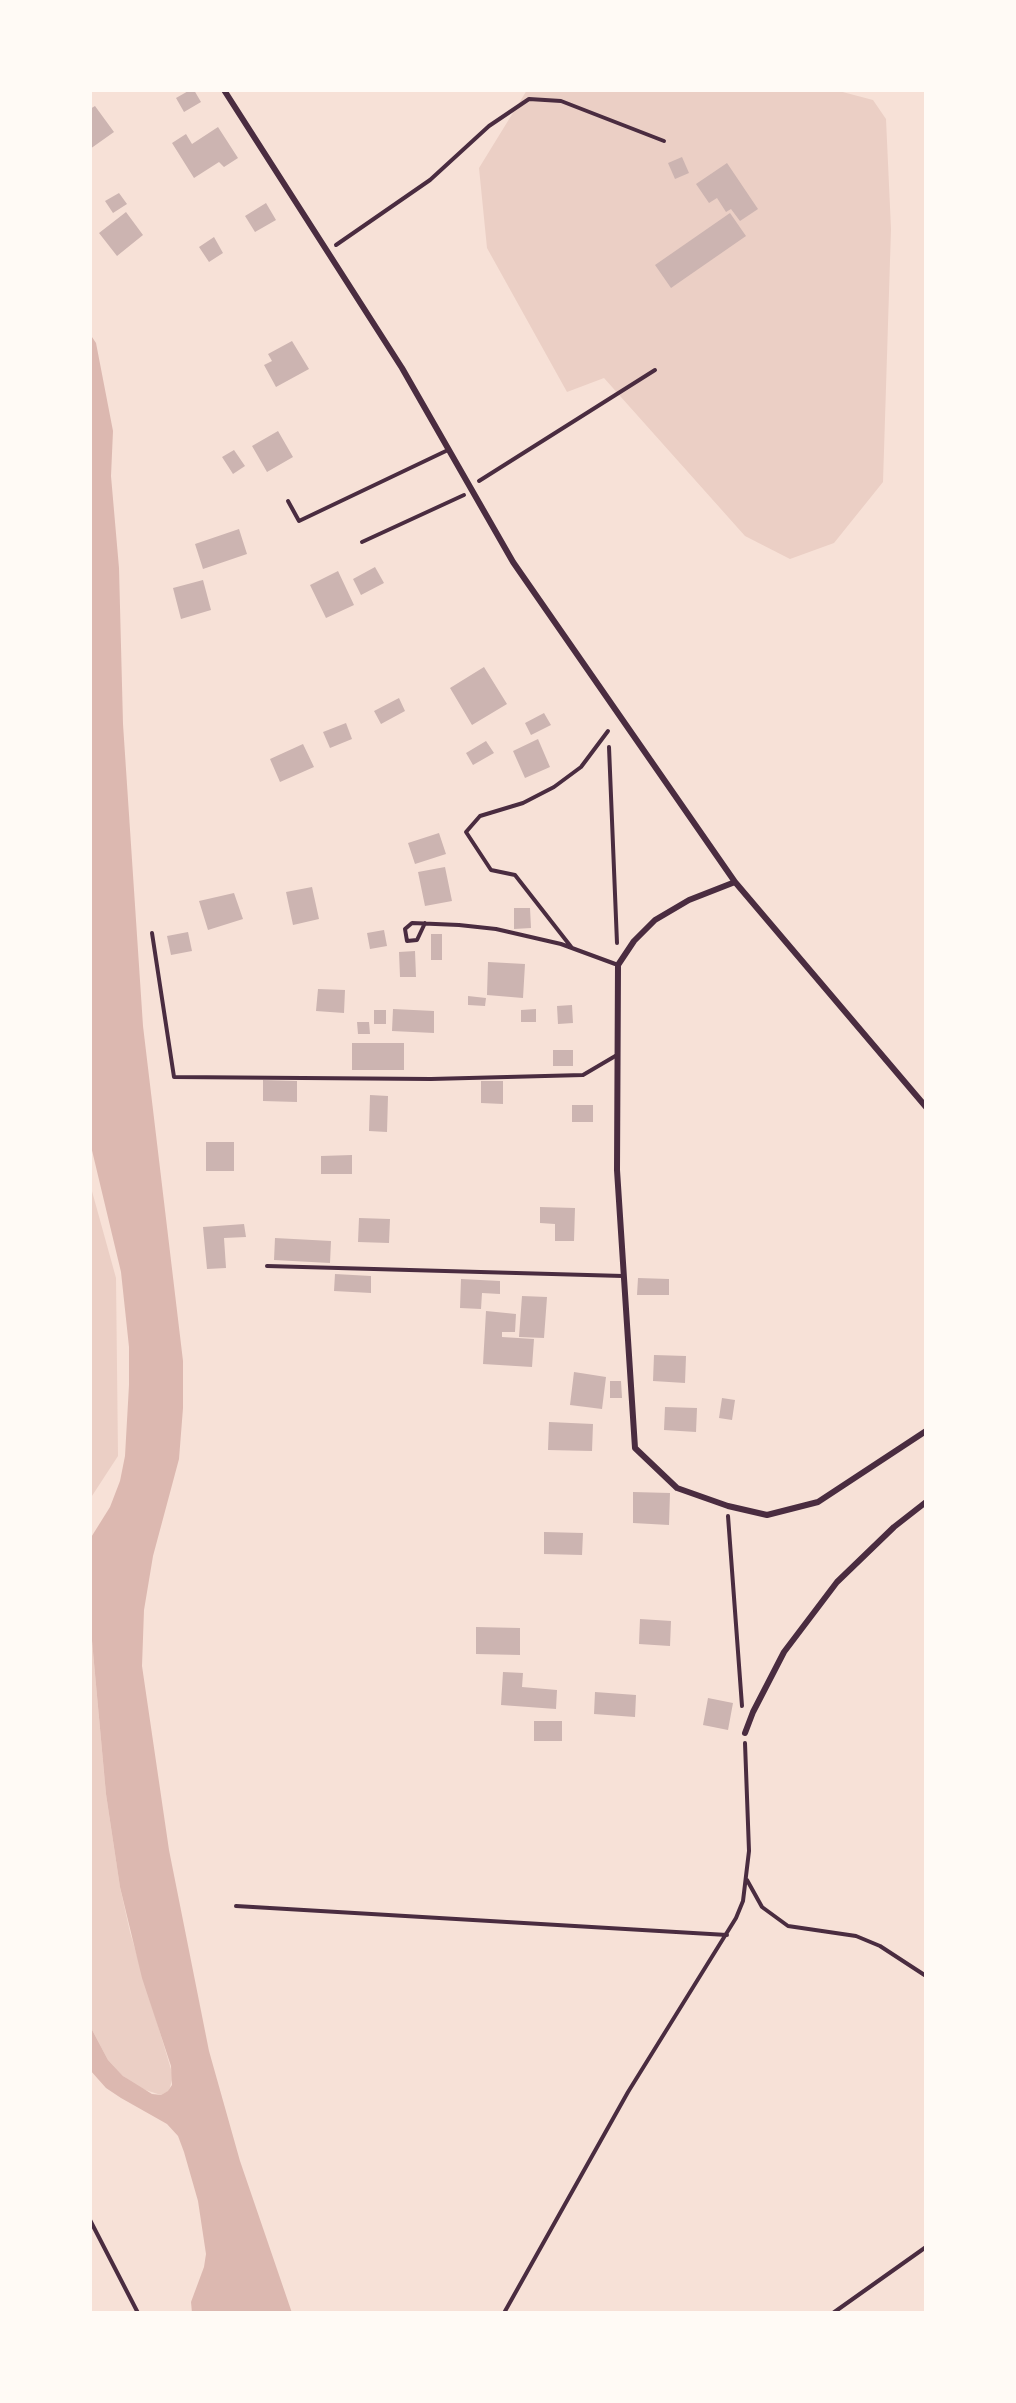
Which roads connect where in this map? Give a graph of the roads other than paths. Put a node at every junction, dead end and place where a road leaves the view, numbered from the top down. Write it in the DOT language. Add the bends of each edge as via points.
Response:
graph roads {
  1 [pos="224,90"];
  2 [pos="449,449"];
  3 [pos="288,501"];
  4 [pos="608,731"];
  5 [pos="735,882"];
  6 [pos="425,923"];
  7 [pos="152,933"];
  8 [pos="572,948"];
  9 [pos="618,965"];
  10 [pos="618,1054"];
  11 [pos="926,1107"];
  12 [pos="267,1266"];
  13 [pos="624,1276"];
  14 [pos="926,1431"];
  15 [pos="926,1502"];
  16 [pos="745,1733"];
  1 -- 2 [label="street" via="402,368"];
  2 -- 3 [label="lane" via="299,521"];
  2 -- 5 [label="street" via="513,562"];
  4 -- 8 [label="lane" via="581,767 554,787 523,803 480,816 466,832 491,870 515,875"];
  5 -- 9 [label="street" via="689,900 655,920"];
  5 -- 11 [label="street"];
  6 -- 6 [label="lane" via="412,923 405,929 407,941 417,940"];
  6 -- 8 [label="lane" via="496,929"];
  7 -- 10 [label="lane" via="174,1077 431,1079 584,1075"];
  8 -- 9 [label="lane"];
  9 -- 10 [label="street"];
  10 -- 13 [label="street" via="617,1170"];
  12 -- 13 [label="lane"];
  13 -- 14 [label="street" via="635,1448 677,1488 766,1515 818,1502"];
  15 -- 16 [label="street" via="837,1582 784,1652"];
}
